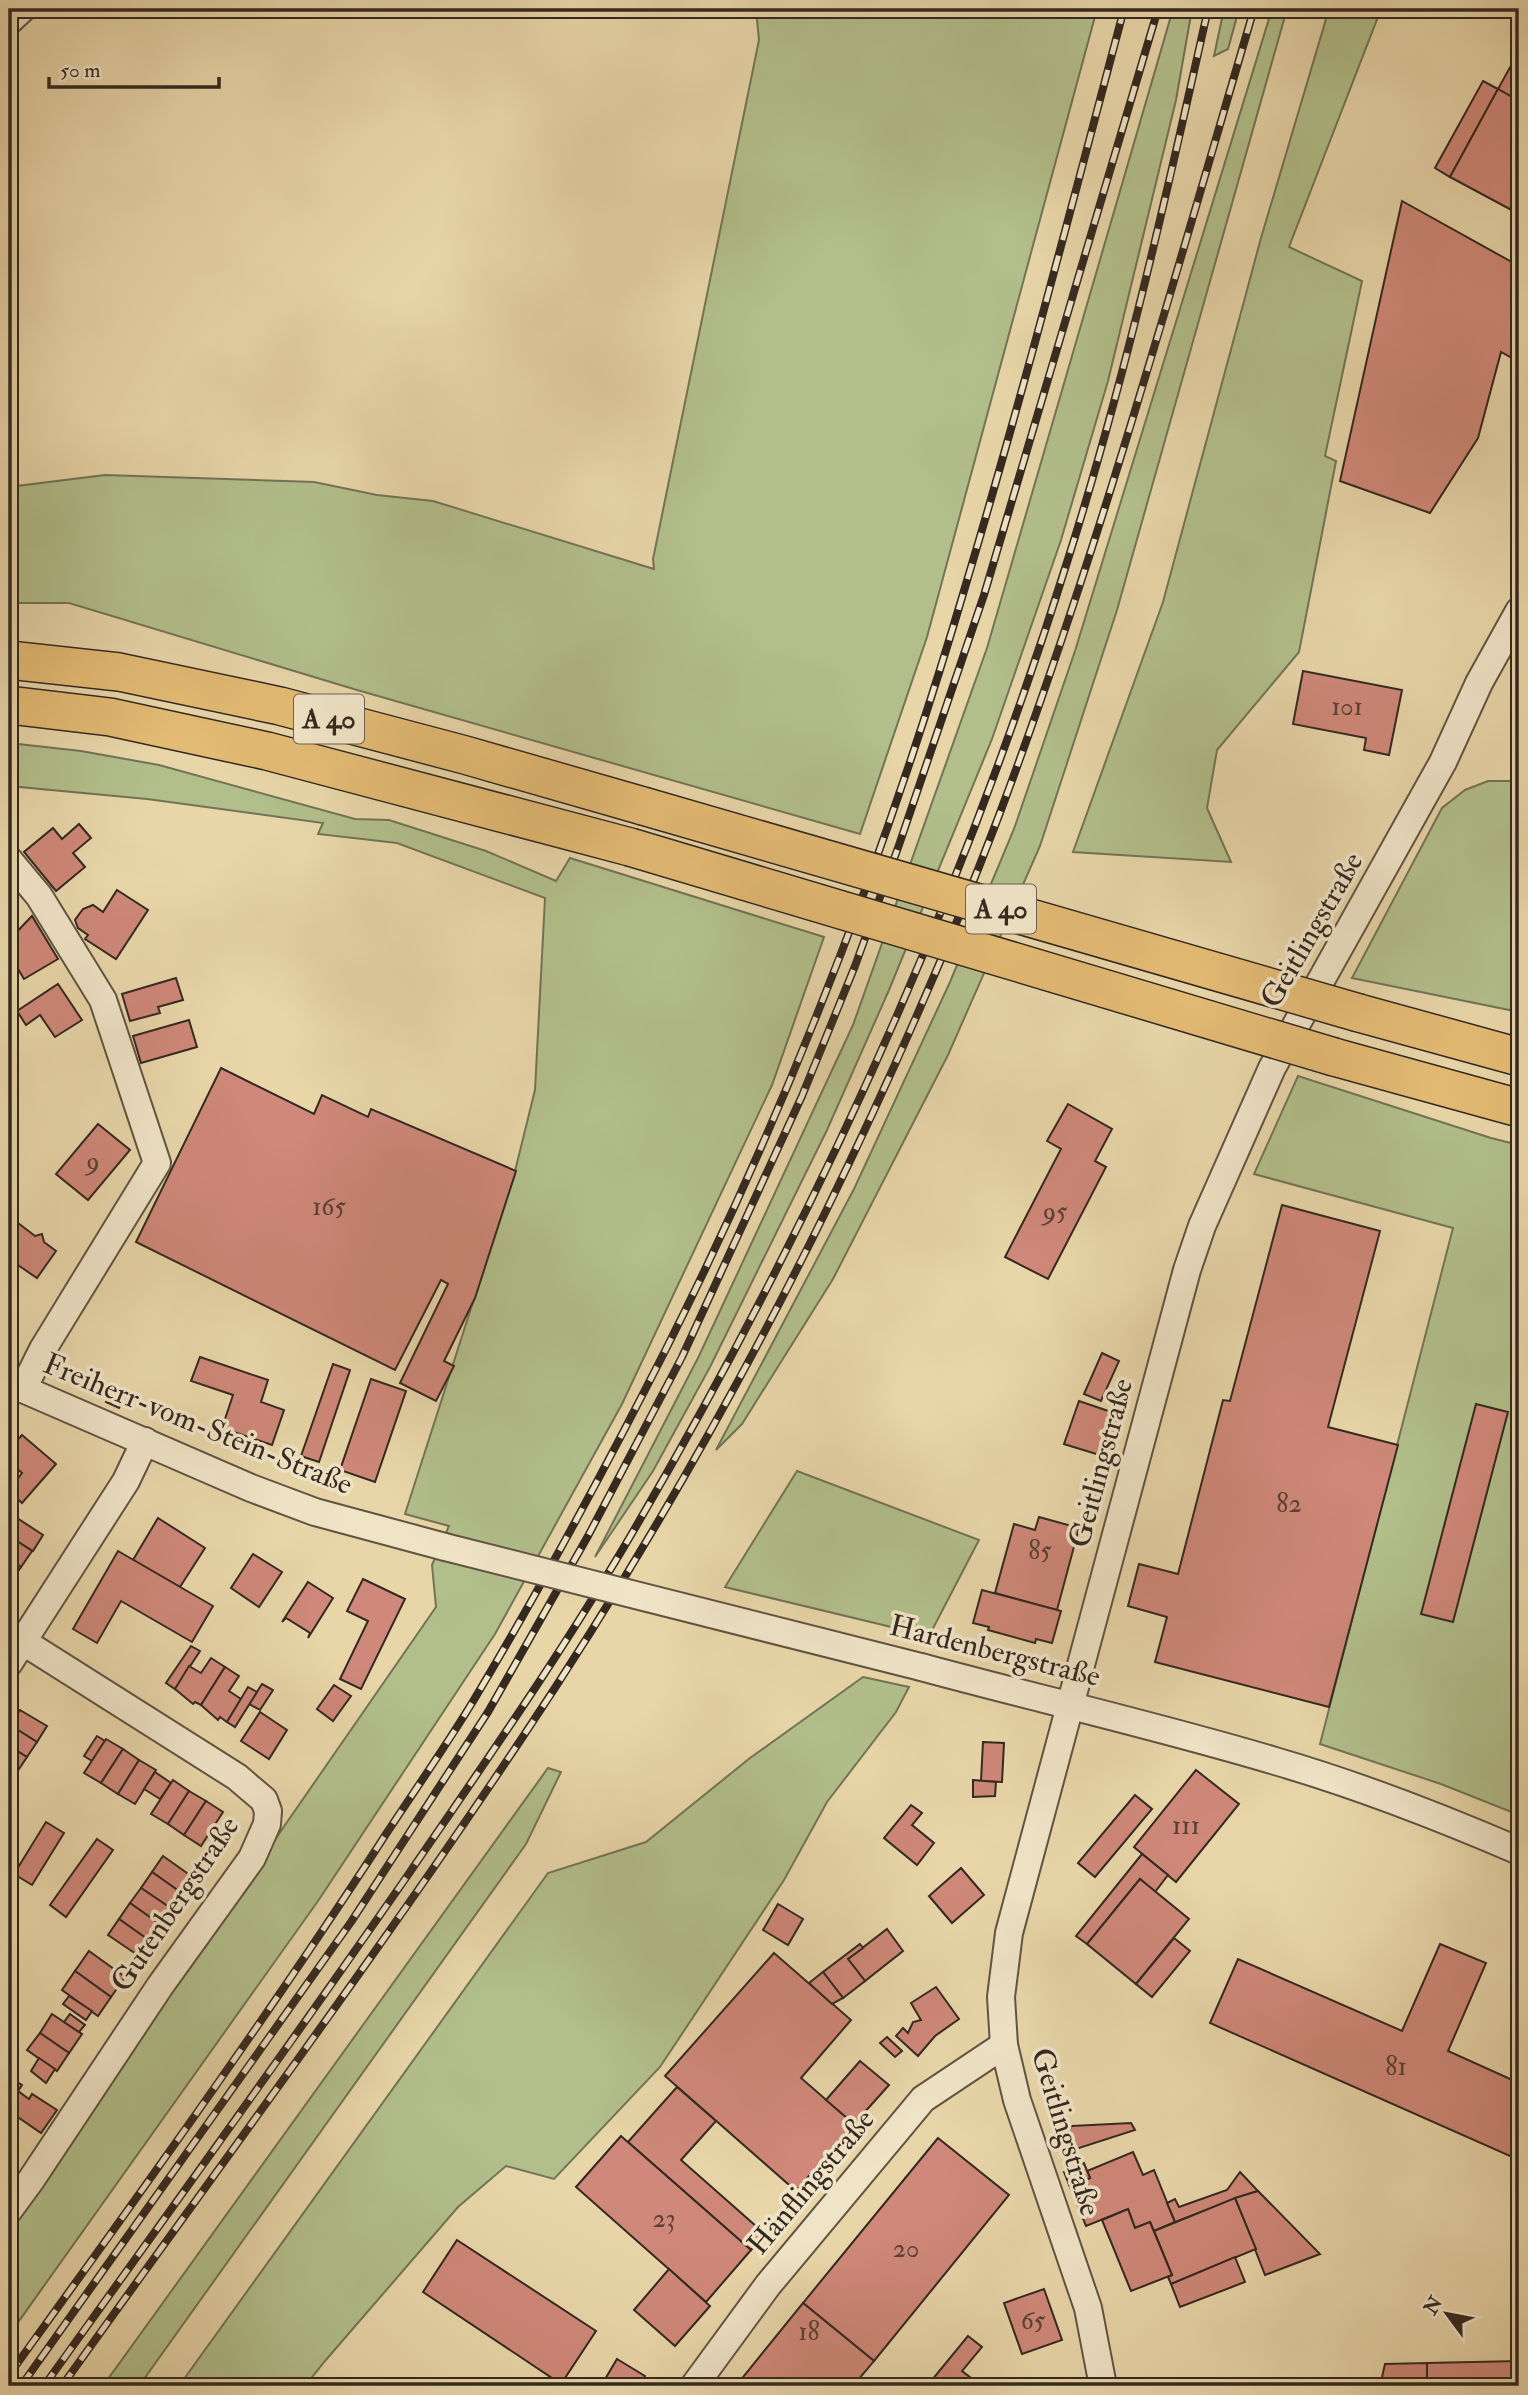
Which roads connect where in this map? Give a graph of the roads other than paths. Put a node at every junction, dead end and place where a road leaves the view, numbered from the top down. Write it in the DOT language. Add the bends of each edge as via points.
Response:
graph roads {
  1 [pos="22,9"];
  2 [pos="9,22"];
  3 [pos="1519,611"];
  4 [pos="9,660"];
  5 [pos="9,705"];
  6 [pos="9,860"];
  7 [pos="1519,1057"];
  8 [pos="1519,1108"];
  9 [pos="16,1386"];
  10 [pos="145,1441"];
  11 [pos="445,1547"];
  12 [pos="15,1652"];
  13 [pos="1071,1707"];
  14 [pos="1519,1851"];
  15 [pos="1004,2045"];
  16 [pos="9,2210"];
  17 [pos="694,2386"];
  18 [pos="1103,2386"];
  1 -- 2 [label="street"];
  3 -- 13 [label="street, Geitlingstraße" via="1443,762 1272,1068 1202,1226"];
  4 -- 7 [label="highway, A 40, bridge" via="119,672 281,706"];
  5 -- 8 [label="highway, A 40, bridge" via="110,717 267,751 630,847"];
  6 -- 9 [label="street" via="38,896 103,1000 157,1163"];
  9 -- 10 [label="street, Freiherr-vom-Stein-Straße"];
  10 -- 11 [label="street, Freiherr-vom-Stein-Straße" via="315,1512"];
  10 -- 12 [label="street" via="126,1481"];
  11 -- 13 [label="street, Hardenbergstraße, bridge"];
  12 -- 16 [label="street, Gutenbergstraße" via="237,1777 264,1800 268,1811 252,1858"];
  13 -- 14 [label="street, Hardenbergstraße" via="1277,1761"];
  13 -- 15 [label="street, Geitlingstraße" via="1009,1933 1001,1997"];
  15 -- 17 [label="street, Hänflingstraße" via="923,2099 768,2285"];
  15 -- 18 [label="street, Geitlingstraße" via="1017,2100 1088,2308"];
}
